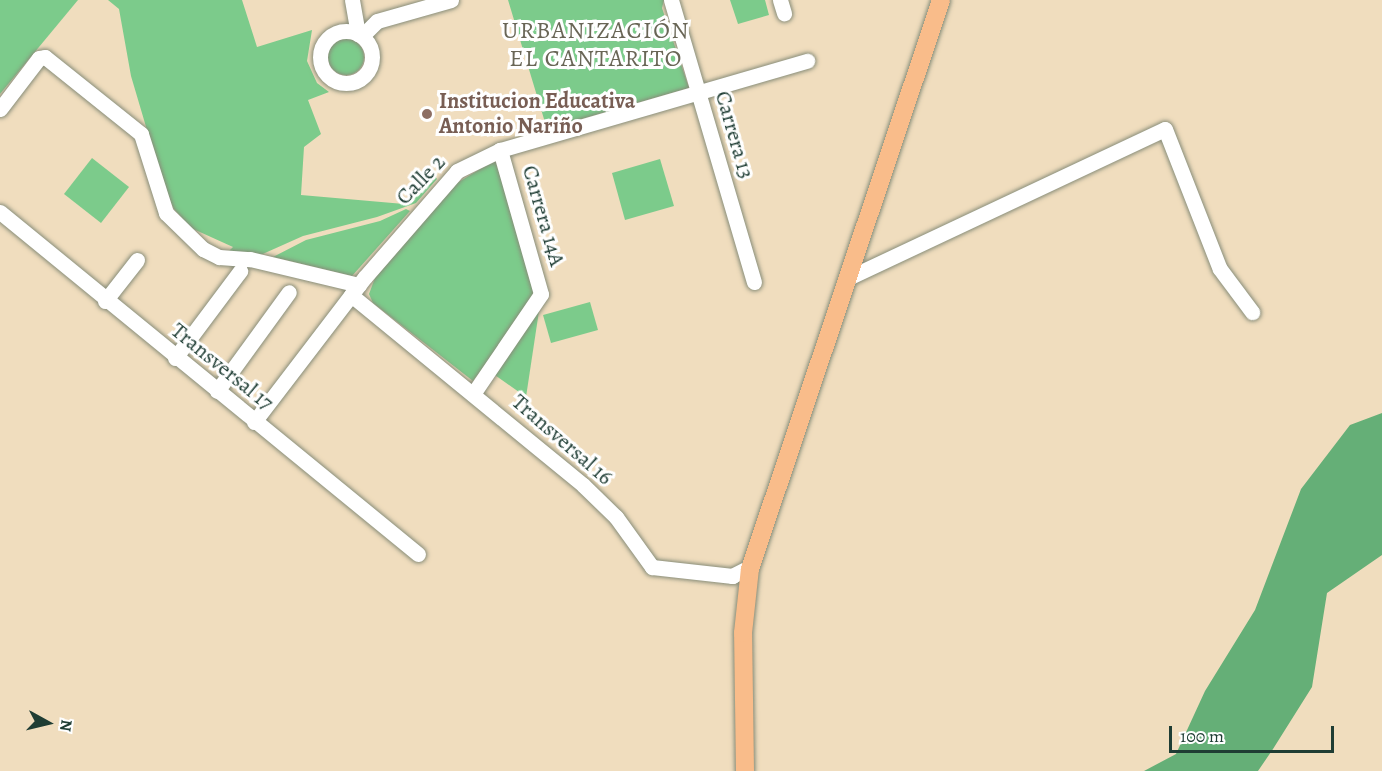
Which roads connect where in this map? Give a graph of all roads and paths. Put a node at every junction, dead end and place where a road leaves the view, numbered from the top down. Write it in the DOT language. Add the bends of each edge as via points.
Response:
graph roads {
  1 [pos="451,0"];
  2 [pos="671,0"];
  3 [pos="941,0"];
  4 [pos="354,7"];
  5 [pos="807,61"];
  6 [pos="698,93"];
  7 [pos="0,109"];
  8 [pos="500,150"];
  9 [pos="0,212"];
  10 [pos="138,260"];
  11 [pos="240,271"];
  12 [pos="848,278"];
  13 [pos="754,282"];
  14 [pos="355,290"];
  15 [pos="289,292"];
  16 [pos="105,301"];
  17 [pos="1252,312"];
  18 [pos="175,358"];
  19 [pos="217,391"];
  20 [pos="473,394"];
  21 [pos="254,422"];
  22 [pos="418,554"];
  23 [pos="752,566"];
  24 [pos="732,576"];
  25 [pos="746,590"];
  26 [pos="745,771"];
  1 -- 4 [label="street" via="377,21 359,36"];
  2 -- 6 [label="street, Carrera 13"];
  3 -- 12 [label="main road"];
  5 -- 6 [label="street, Calle 2"];
  6 -- 8 [label="street, Calle 2"];
  6 -- 13 [label="street, Carrera 13"];
  7 -- 14 [label="street" via="39,58 45,57 141,134 166,213 203,249"];
  8 -- 14 [label="street, Calle 2" via="458,171"];
  8 -- 20 [label="street, Carrera 14A" via="542,294"];
  9 -- 16 [label="street, Transversal 17"];
  10 -- 16 [label="street"];
  11 -- 18 [label="street"];
  12 -- 17 [label="street" via="1165,129 1220,269"];
  12 -- 23 [label="main road"];
  14 -- 20 [label="street, Transversal 16"];
  14 -- 21 [label="street, Calle 2"];
  15 -- 19 [label="street"];
  16 -- 18 [label="street, Transversal 17"];
  18 -- 19 [label="street, Transversal 17"];
  19 -- 21 [label="street, Transversal 17"];
  20 -- 24 [label="street, Transversal 16" via="583,485 616,517 652,567"];
  21 -- 22 [label="street, Transversal 17"];
  23 -- 24 [label="street"];
  23 -- 25 [label="main road"];
  24 -- 25 [label="street"];
  25 -- 26 [label="main road"];
}
